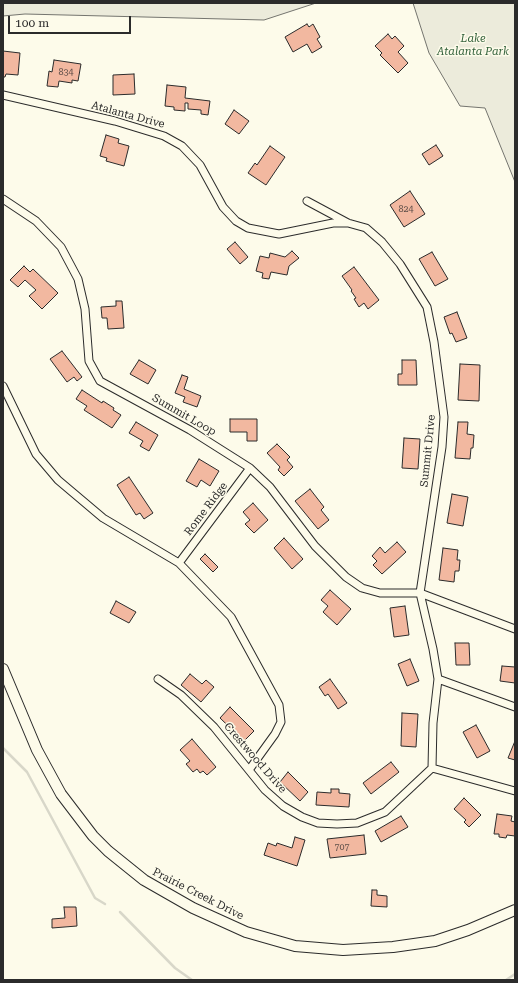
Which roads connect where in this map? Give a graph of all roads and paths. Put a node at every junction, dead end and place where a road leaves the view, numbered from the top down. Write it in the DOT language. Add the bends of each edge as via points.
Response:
graph roads {
  1 [pos="3,95"];
  2 [pos="3,199"];
  3 [pos="307,201"];
  4 [pos="348,223"];
  5 [pos="3,386"];
  6 [pos="250,468"];
  7 [pos="179,563"];
  8 [pos="420,592"];
  9 [pos="515,629"];
  10 [pos="3,669"];
  11 [pos="158,679"];
  12 [pos="438,679"];
  13 [pos="515,707"];
  14 [pos="432,768"];
  15 [pos="249,770"];
  16 [pos="515,791"];
  17 [pos="515,910"];
  1 -- 4 [label="street, Atalanta Drive" via="114,121 164,136 182,146 200,165 223,207 236,221 248,228 280,234 333,223"];
  2 -- 6 [label="street, Summit Loop" via="36,221 61,247 78,279 85,309 89,361 100,381 190,430"];
  3 -- 4 [label="street, Summit Drive"];
  4 -- 8 [label="street, Summit Drive" via="366,228 382,242 400,264 427,307 432,328 444,417 442,447"];
  5 -- 7 [label="street" via="36,454 58,480 103,518"];
  6 -- 7 [label="street, Rome Ridge"];
  6 -- 8 [label="street, Summit Loop" via="270,487 315,546 346,577 362,588 380,593"];
  7 -- 15 [label="street" via="231,617 278,705 281,722"];
  8 -- 9 [label="street"];
  8 -- 12 [label="street, Summit Drive"];
  10 -- 17 [label="main road, Prairie Creek Drive" via="37,750 61,794 93,836 144,880 193,908 246,932 295,946 343,950 435,941"];
  11 -- 15 [label="street, Crestwood Drive" via="181,695 214,728"];
  12 -- 13 [label="street"];
  12 -- 14 [label="street" via="433,723"];
  14 -- 15 [label="street, Crestwood Drive" via="385,812 357,823 337,824 318,823 302,818 265,790"];
  14 -- 16 [label="street"];
}
